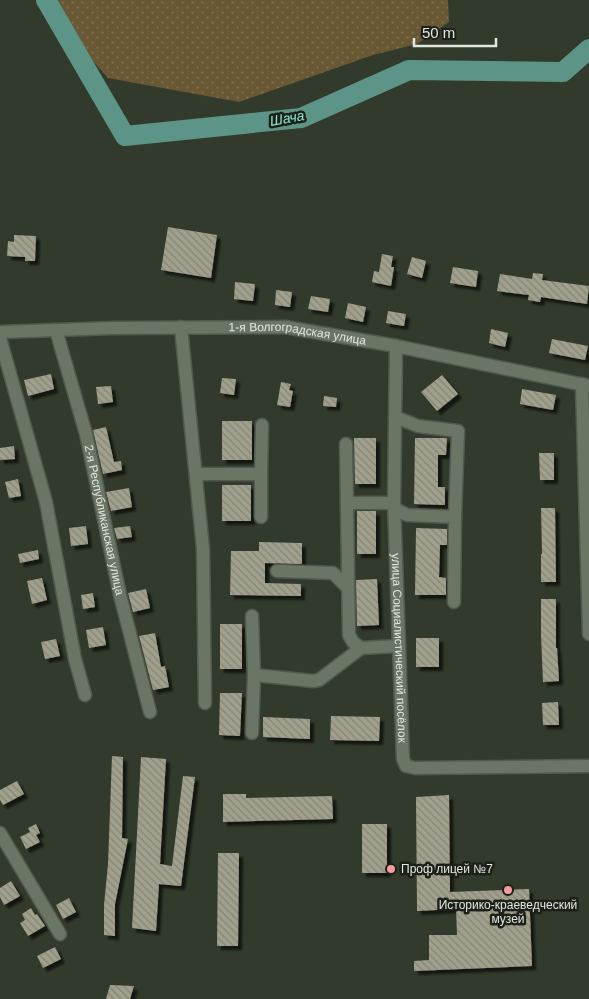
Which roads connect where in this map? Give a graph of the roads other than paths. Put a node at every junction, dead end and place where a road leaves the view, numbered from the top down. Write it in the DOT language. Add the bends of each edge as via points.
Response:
graph roads {
  1 [pos="181,327"];
  2 [pos="56,330"];
  3 [pos="0,332"];
  4 [pos="0,338"];
  5 [pos="396,346"];
  6 [pos="586,385"];
  7 [pos="395,417"];
  8 [pos="262,425"];
  9 [pos="346,444"];
  10 [pos="196,474"];
  11 [pos="261,474"];
  12 [pos="347,502"];
  13 [pos="394,506"];
  14 [pos="261,517"];
  15 [pos="455,517"];
  16 [pos="277,571"];
  17 [pos="348,588"];
  18 [pos="454,602"];
  19 [pos="252,616"];
  20 [pos="589,634"];
  21 [pos="399,646"];
  22 [pos="361,648"];
  23 [pos="254,675"];
  24 [pos="85,695"];
  25 [pos="205,703"];
  26 [pos="150,712"];
  27 [pos="252,733"];
  28 [pos="589,766"];
  29 [pos="0,833"];
  30 [pos="60,934"];
  1 -- 2 [label="street, 1-я Волгоградская улица"];
  1 -- 5 [label="street, 1-я Волгоградская улица" via="286,327"];
  1 -- 10 [label="street"];
  2 -- 3 [label="street, 1-я Волгоградская улица"];
  2 -- 26 [label="street, 2-я Республиканская улица" via="86,434 120,595"];
  4 -- 24 [label="street" via="46,502 75,659"];
  5 -- 6 [label="street, 1-я Волгоградская улица"];
  5 -- 7 [label="street, улица Социалистический посёлок"];
  6 -- 20 [label="street"];
  7 -- 13 [label="street, улица Социалистический посёлок"];
  7 -- 15 [label="street" via="418,426 458,431"];
  8 -- 11 [label="street"];
  9 -- 12 [label="street"];
  10 -- 11 [label="street"];
  10 -- 25 [label="street" via="203,549"];
  11 -- 14 [label="street"];
  12 -- 13 [label="street"];
  12 -- 17 [label="street"];
  13 -- 15 [label="street" via="407,515"];
  13 -- 21 [label="street, улица Социалистический посёлок"];
  15 -- 18 [label="street"];
  16 -- 17 [label="street" via="333,573"];
  17 -- 22 [label="street" via="349,635"];
  19 -- 23 [label="street"];
  21 -- 22 [label="street"];
  21 -- 28 [label="street, улица Социалистический посёлок" via="403,759 406,766"];
  22 -- 23 [label="street" via="319,680"];
  23 -- 27 [label="street"];
  29 -- 30 [label="street"];
}
